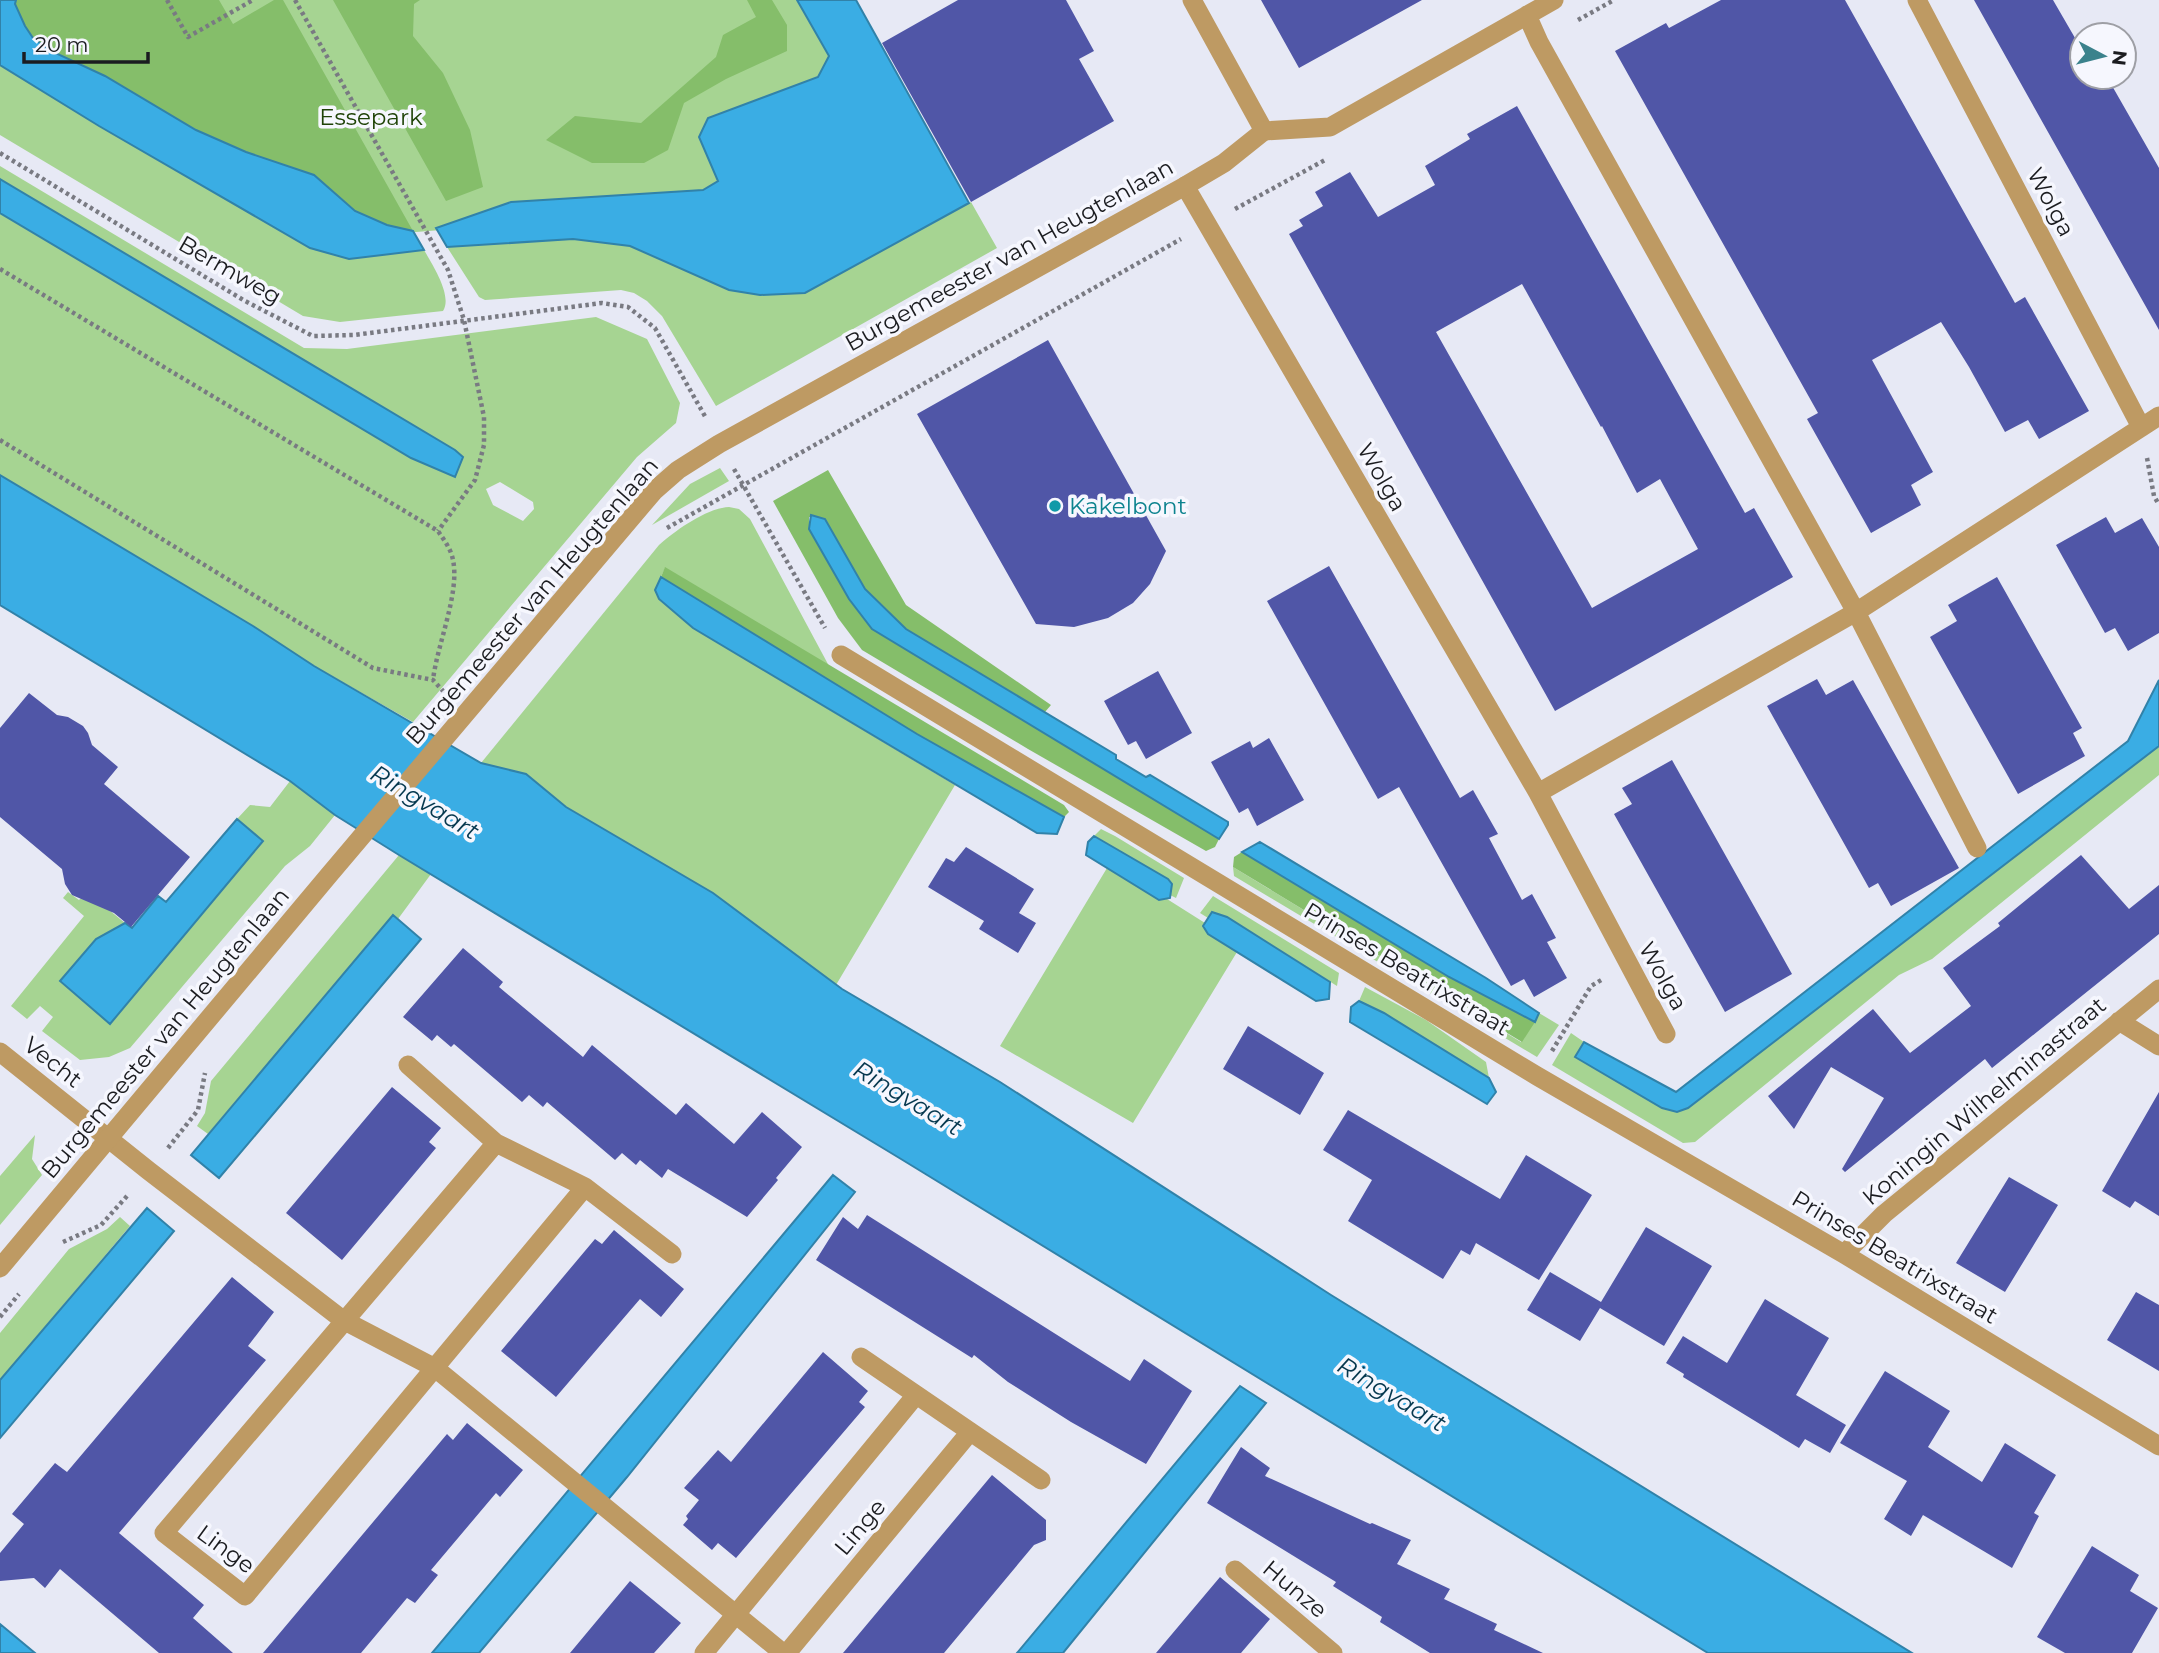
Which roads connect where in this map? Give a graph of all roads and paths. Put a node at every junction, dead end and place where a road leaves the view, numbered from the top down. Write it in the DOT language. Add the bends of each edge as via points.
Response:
graph roads {
  1 [pos="167,0"];
  2 [pos="253,0"];
  3 [pos="295,0"];
  4 [pos="1192,0"];
  5 [pos="1553,0"];
  6 [pos="1917,0"];
  7 [pos="1527,15"];
  8 [pos="1264,131"];
  9 [pos="0,153"];
  10 [pos="1185,186"];
  11 [pos="0,269"];
  12 [pos="464,320"];
  13 [pos="704,415"];
  14 [pos="2159,416"];
  15 [pos="2141,426"];
  16 [pos="0,440"];
  17 [pos="719,444"];
  18 [pos="2159,505"];
  19 [pos="438,531"];
  20 [pos="1856,612"];
  21 [pos="841,655"];
  22 [pos="433,680"];
  23 [pos="446,695"];
  24 [pos="1538,793"];
  25 [pos="1977,848"];
  26 [pos="1628,965"];
  27 [pos="2159,989"];
  28 [pos="2119,1021"];
  29 [pos="1667,1034"];
  30 [pos="2159,1046"];
  31 [pos="0,1052"];
  32 [pos="1546,1060"];
  33 [pos="213,1063"];
  34 [pos="408,1065"];
  35 [pos="108,1137"];
  36 [pos="496,1143"];
  37 [pos="149,1171"];
  38 [pos="585,1187"];
  39 [pos="62,1243"];
  40 [pos="672,1254"];
  41 [pos="1844,1254"];
  42 [pos="0,1268"];
  43 [pos="26,1285"];
  44 [pos="0,1317"];
  45 [pos="343,1320"];
  46 [pos="861,1356"];
  47 [pos="435,1368"];
  48 [pos="916,1395"];
  49 [pos="970,1432"];
  50 [pos="2159,1446"];
  51 [pos="1041,1480"];
  52 [pos="1235,1570"];
  53 [pos="736,1614"];
  54 [pos="1324,1650"];
  55 [pos="704,1653"];
  56 [pos="785,1653"];
  1 -- 2 [label="path" via="188,37"];
  3 -- 12 [label="path" via="448,270"];
  4 -- 8 [label="street"];
  5 -- 7 [label="street"];
  6 -- 15 [label="street, Wolga"];
  7 -- 8 [label="street" via="1330,127"];
  7 -- 20 [label="street"];
  8 -- 10 [label="street, Burgemeester van Heugtenlaan"];
  9 -- 12 [label="path, Bermweg" via="245,302 313,336"];
  10 -- 17 [label="street, Burgemeester van Heugtenlaan"];
  10 -- 24 [label="street, Wolga"];
  11 -- 19 [label="path"];
  12 -- 13 [label="path, Bermweg" via="602,303 628,307 655,328"];
  12 -- 19 [label="path" via="484,416 484,445 475,480"];
  14 -- 15 [label="street"];
  15 -- 18 [label="path"];
  15 -- 20 [label="street"];
  16 -- 22 [label="path" via="373,668"];
  17 -- 21 [label="path"];
  17 -- 35 [label="street, Burgemeester van Heugtenlaan" via="654,491"];
  19 -- 22 [label="path" via="454,562 454,581"];
  20 -- 24 [label="street"];
  20 -- 25 [label="street"];
  21 -- 41 [label="street, Prinses Beatrixstraat" via="1537,1076"];
  22 -- 23 [label="path"];
  24 -- 26 [label="street, Wolga"];
  26 -- 29 [label="street, Wolga"];
  26 -- 32 [label="path" via="1591,986"];
  27 -- 28 [label="street, Koningin Wilhelminastraat"];
  28 -- 30 [label="street"];
  28 -- 41 [label="street, Koningin Wilhelminastraat" via="1884,1214"];
  31 -- 35 [label="street, Vecht"];
  33 -- 37 [label="path" via="205,1074 198,1110"];
  34 -- 36 [label="street"];
  35 -- 37 [label="street, Linge"];
  35 -- 42 [label="street, Burgemeester van Heugtenlaan"];
  36 -- 38 [label="street"];
  36 -- 45 [label="street, Linge"];
  37 -- 39 [label="path" via="101,1225"];
  37 -- 45 [label="street, Linge"];
  38 -- 40 [label="street"];
  38 -- 47 [label="street, Linge"];
  41 -- 50 [label="street, Prinses Beatrixstraat"];
  43 -- 44 [label="path"];
  45 -- 47 [label="street, Linge"];
  45 -- 47 [label="street, Linge" via="164,1533 245,1596"];
  46 -- 48 [label="street"];
  47 -- 53 [label="street, Linge"];
  48 -- 49 [label="street"];
  48 -- 53 [label="street, Linge"];
  49 -- 51 [label="street"];
  49 -- 56 [label="street, Linge"];
  52 -- 54 [label="street, Hunze"];
  53 -- 55 [label="street, Linge"];
  53 -- 56 [label="street, Linge"];
}
